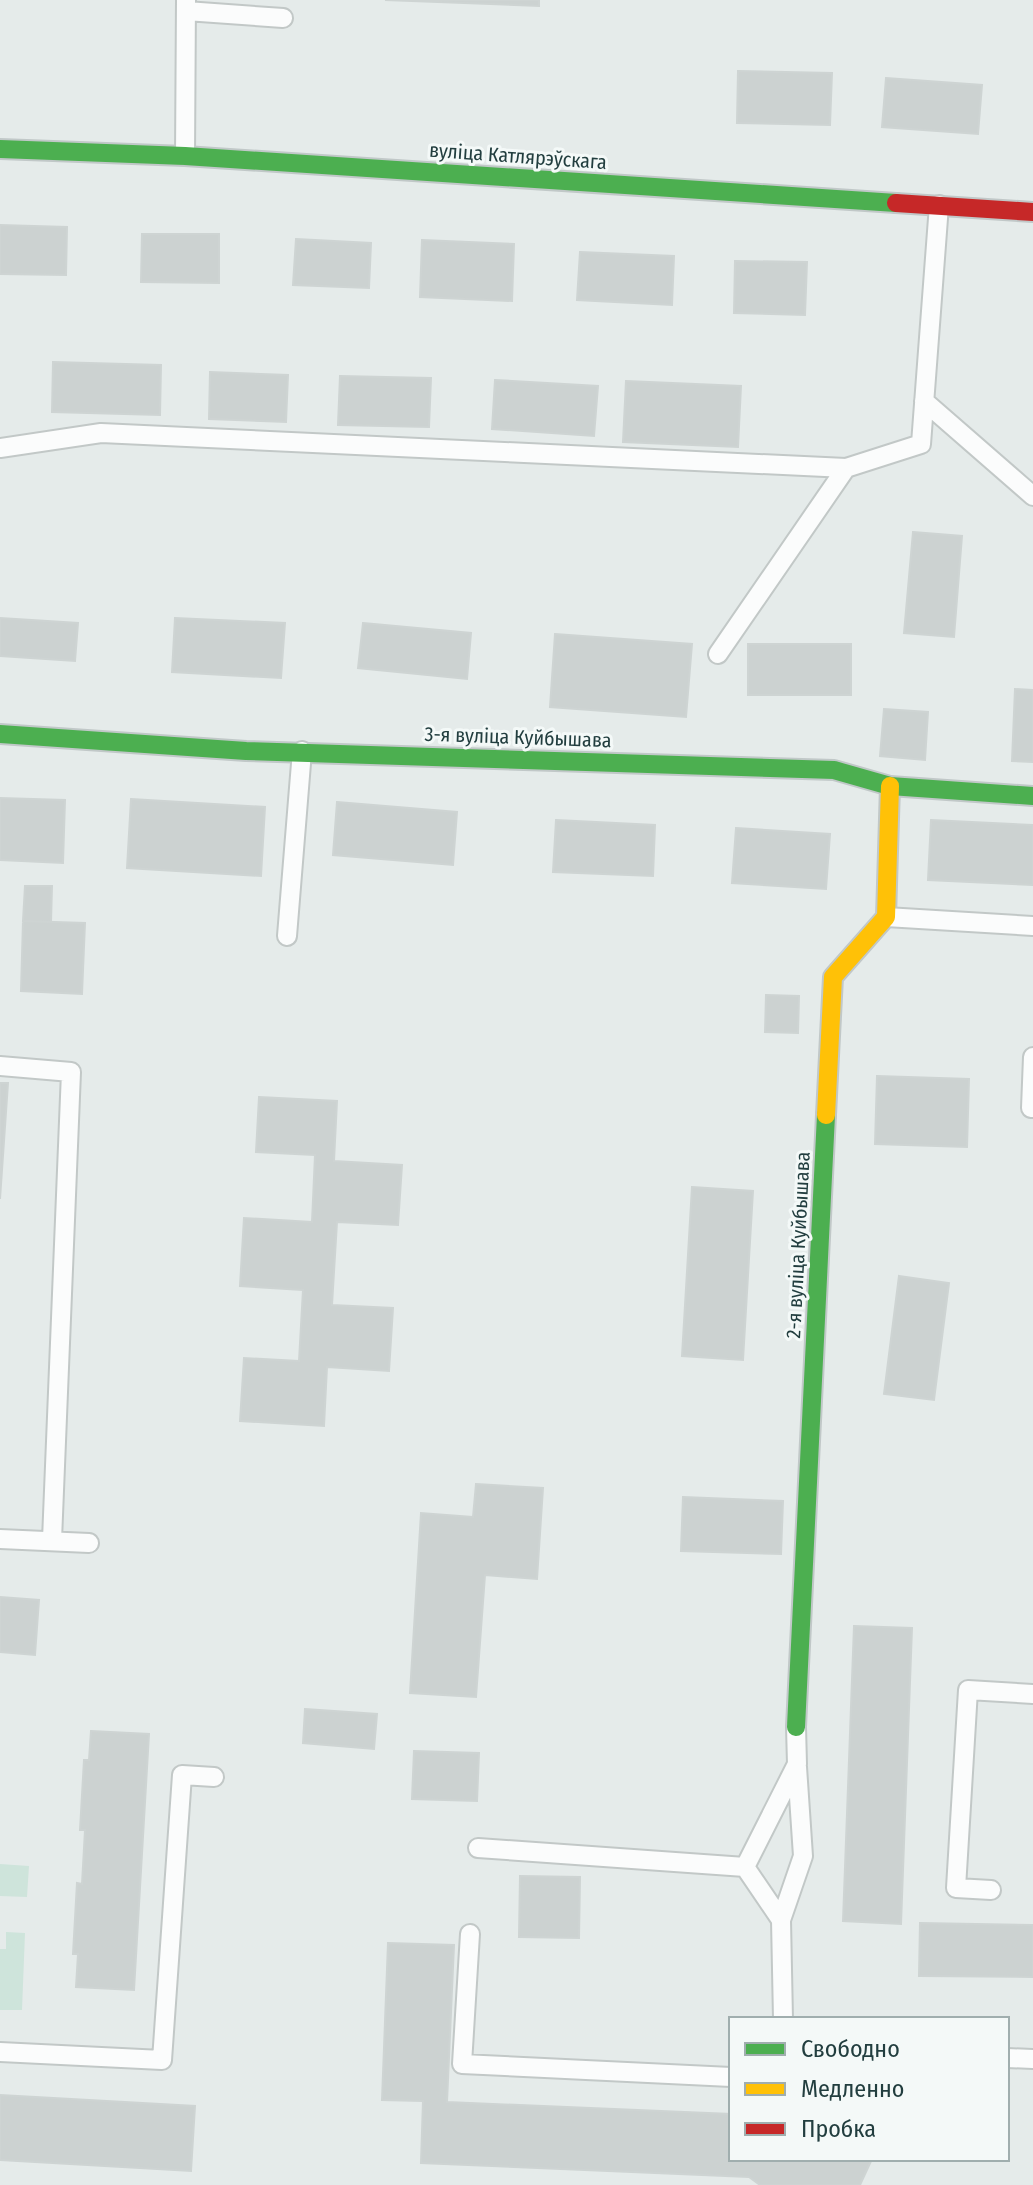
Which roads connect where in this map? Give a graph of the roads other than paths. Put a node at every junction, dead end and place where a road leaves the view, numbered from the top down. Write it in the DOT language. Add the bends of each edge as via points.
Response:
graph roads {
  1 [pos="186,6"];
  2 [pos="283,18"];
  3 [pos="0,149"];
  4 [pos="185,156"];
  5 [pos="939,205"];
  6 [pos="1033,212"];
  7 [pos="924,401"];
  8 [pos="0,448"];
  9 [pos="846,468"];
  10 [pos="1033,496"];
  11 [pos="718,654"];
  12 [pos="0,734"];
  13 [pos="302,751"];
  14 [pos="890,786"];
  15 [pos="1033,796"];
  16 [pos="886,917"];
  17 [pos="1033,926"];
  18 [pos="287,936"];
  19 [pos="1033,1057"];
  20 [pos="0,1066"];
  21 [pos="1033,1108"];
  22 [pos="0,1539"];
  23 [pos="52,1540"];
  24 [pos="89,1543"];
  25 [pos="1033,1694"];
  26 [pos="796,1727"];
  27 [pos="797,1764"];
  28 [pos="214,1777"];
  29 [pos="478,1848"];
  30 [pos="745,1867"];
  31 [pos="991,1890"];
  32 [pos="781,1920"];
  33 [pos="470,1934"];
  34 [pos="783,2017"];
  35 [pos="0,2052"];
  36 [pos="1009,2058"];
  37 [pos="1033,2059"];
  38 [pos="729,2077"];
  1 -- 2 [label="lane"];
  1 -- 4 [label="lane"];
  3 -- 4 [label="street, вуліца Катлярэўскага"];
  4 -- 5 [label="street, вуліца Катлярэўскага"];
  5 -- 6 [label="street, вуліца Катлярэўскага"];
  5 -- 7 [label="lane"];
  7 -- 9 [label="lane" via="921,444"];
  7 -- 10 [label="lane"];
  8 -- 9 [label="lane" via="101,433"];
  9 -- 11 [label="lane"];
  12 -- 13 [label="street, 3-я вуліца Куйбышава"];
  13 -- 14 [label="street, 3-я вуліца Куйбышава" via="834,770"];
  13 -- 18 [label="lane"];
  14 -- 15 [label="street, 3-я вуліца Куйбышава"];
  14 -- 16 [label="street"];
  16 -- 17 [label="lane"];
  16 -- 26 [label="street, 2-я вуліца Куйбышава" via="833,977"];
  19 -- 21 [label="lane"];
  20 -- 23 [label="lane" via="71,1072"];
  22 -- 23 [label="lane"];
  23 -- 24 [label="lane"];
  25 -- 31 [label="lane" via="968,1690 956,1888"];
  26 -- 27 [label="lane"];
  27 -- 30 [label="lane"];
  27 -- 32 [label="lane" via="803,1856"];
  28 -- 35 [label="lane" via="182,1775 162,2060"];
  29 -- 30 [label="lane"];
  30 -- 32 [label="lane"];
  32 -- 34 [label="lane"];
  33 -- 38 [label="lane" via="462,2064"];
  36 -- 37 [label="lane"];
}
